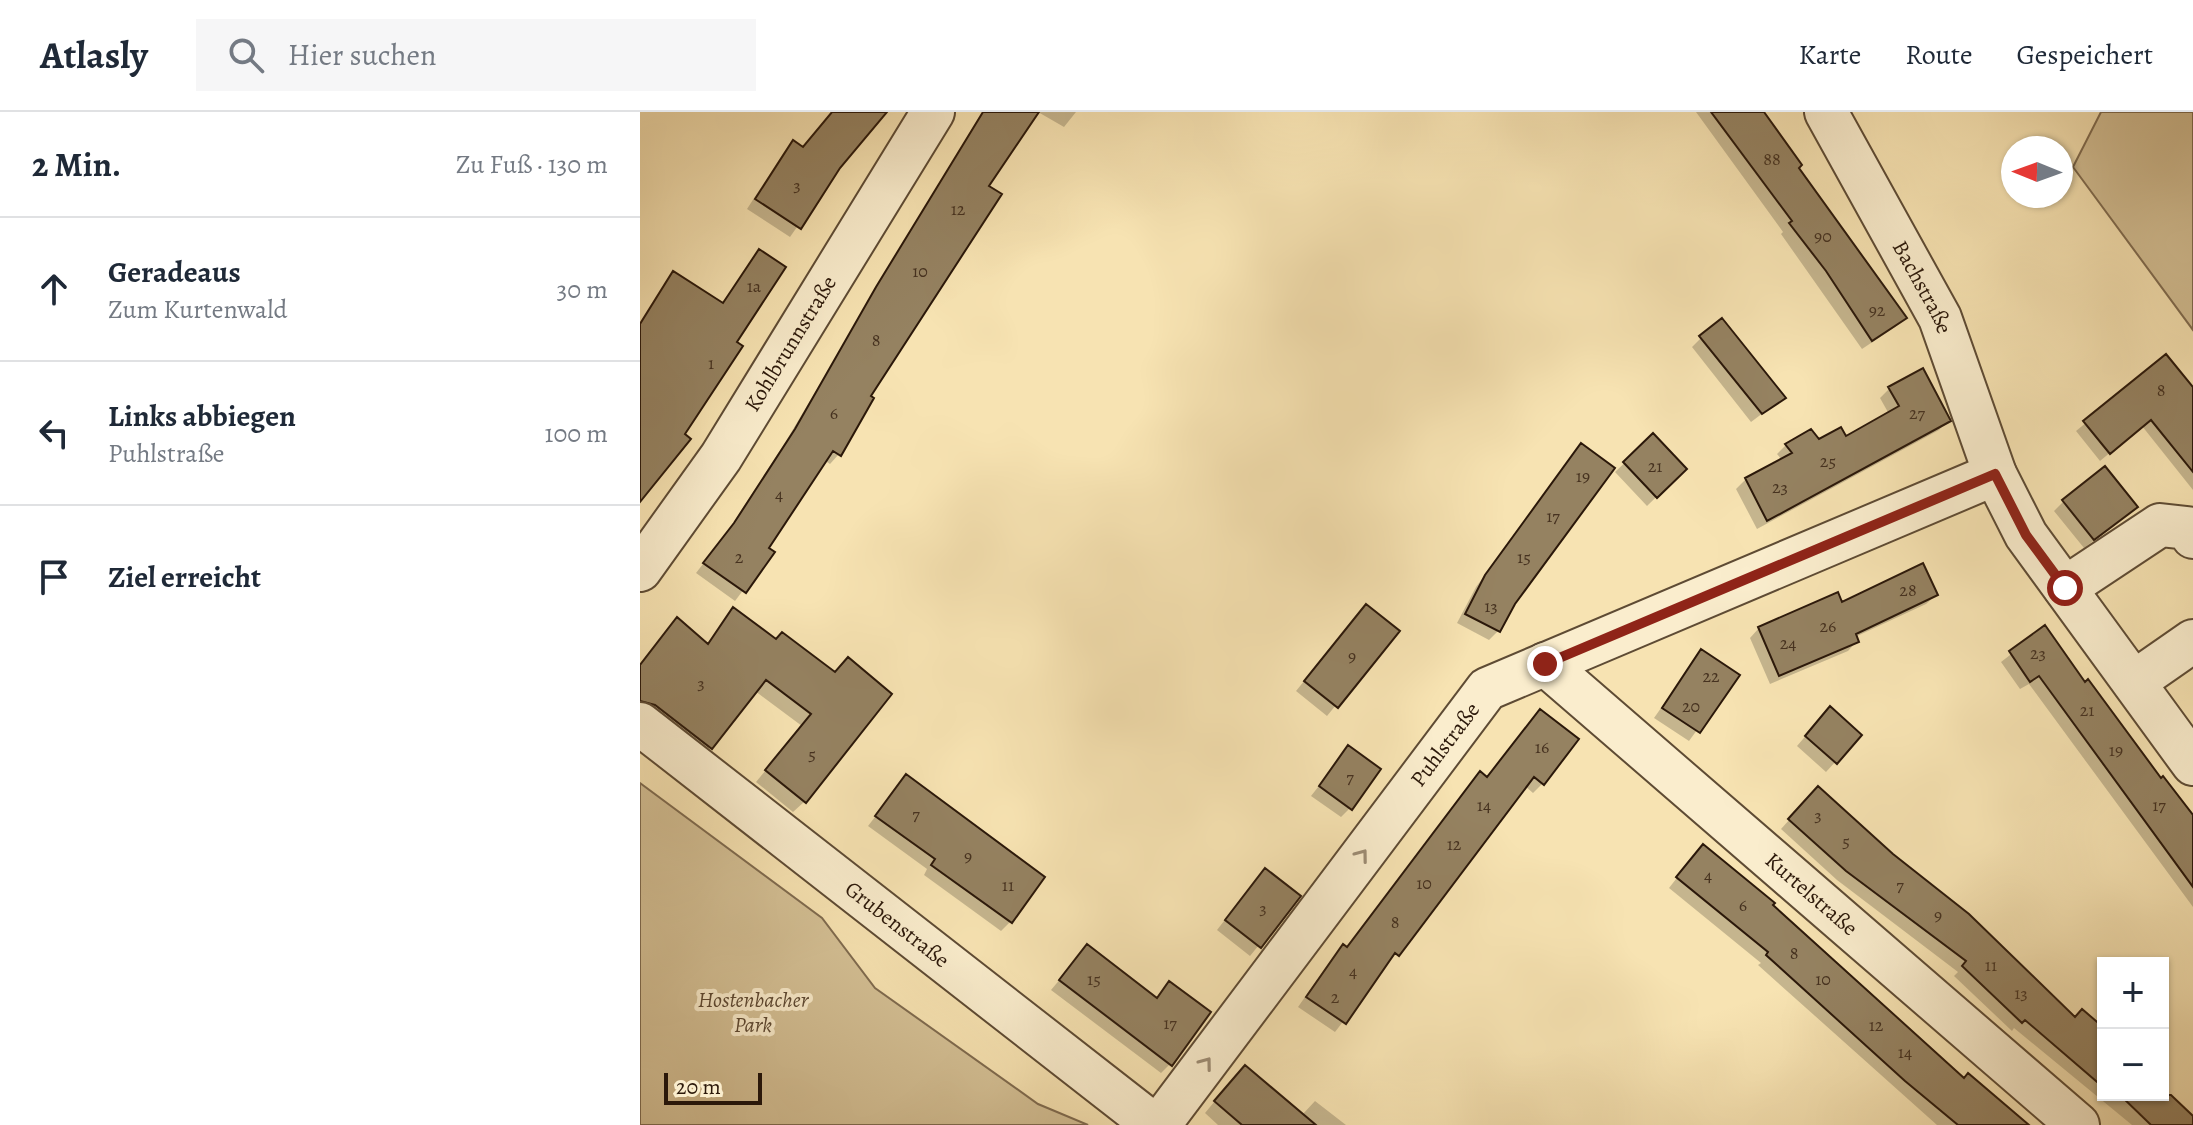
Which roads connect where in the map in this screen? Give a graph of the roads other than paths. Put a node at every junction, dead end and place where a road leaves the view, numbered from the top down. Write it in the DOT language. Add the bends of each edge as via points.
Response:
graph roads {
  1 [pos="933,112"];
  2 [pos="1826,112"];
  3 [pos="1995,474"];
  4 [pos="2193,537"];
  5 [pos="640,570"];
  6 [pos="2065,588"];
  7 [pos="2193,641"];
  8 [pos="1545,664"];
  9 [pos="2134,682"];
  10 [pos="640,724"];
  11 [pos="2193,764"];
  12 [pos="1156,1125"];
  13 [pos="2078,1125"];
  1 -- 5 [label="street, Kohlbrunnstraße" via="721,457"];
  2 -- 3 [label="street, Bachstraße" via="1940,318"];
  3 -- 6 [label="street, Bachstraße" via="2026,535"];
  3 -- 8 [label="street, Puhlstraße"];
  4 -- 6 [label="street" via="2187,528 2160,525"];
  6 -- 9 [label="street, Bachstraße"];
  7 -- 9 [label="street"];
  12 -- 8 [label="street, Puhlstraße, one-way" via="1487,689"];
  8 -- 13 [label="street, Kurtelstraße"];
  9 -- 11 [label="street, Bachstraße"];
  10 -- 12 [label="street, Grubenstraße"];
}
